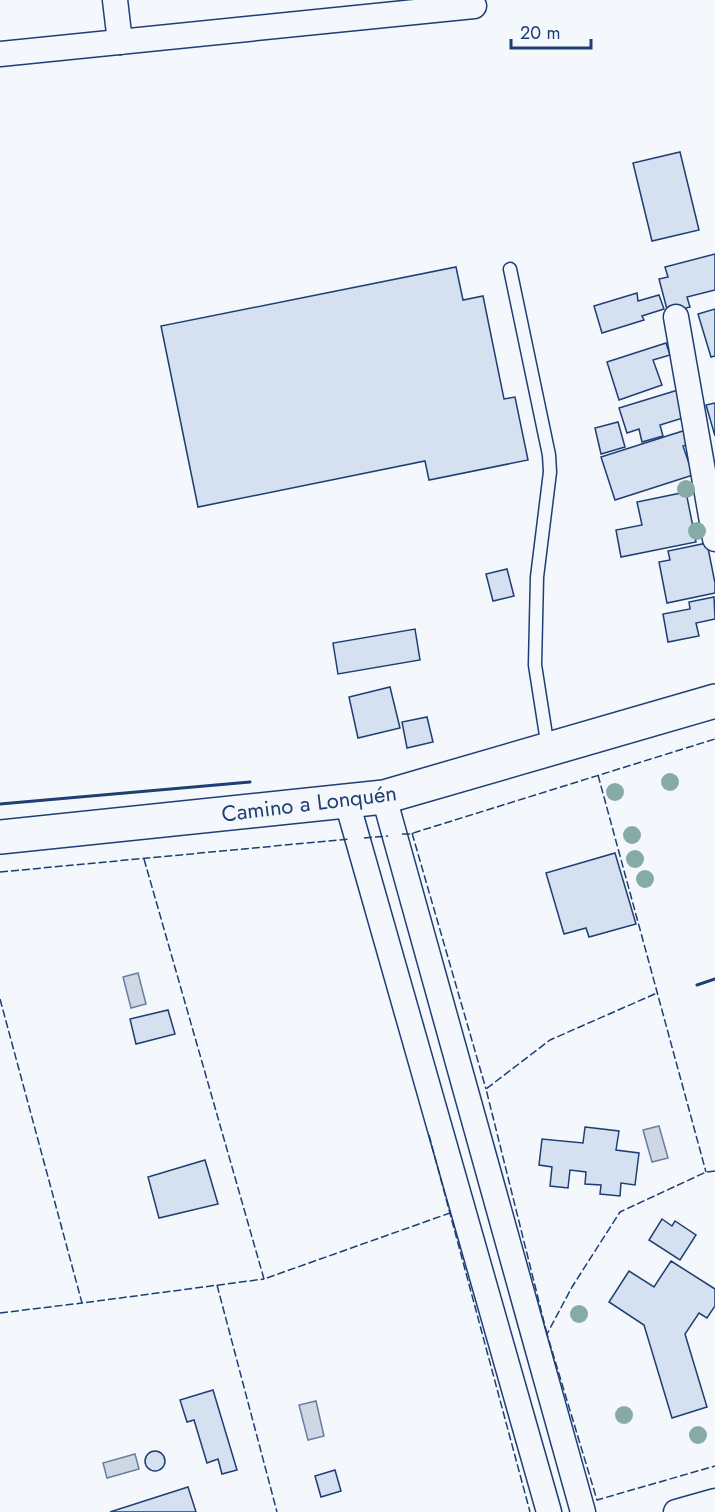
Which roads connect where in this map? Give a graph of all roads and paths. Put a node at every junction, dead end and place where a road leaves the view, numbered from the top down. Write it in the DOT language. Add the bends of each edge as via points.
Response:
graph roads {
  1 [pos="115,0"];
  2 [pos="474,6"];
  3 [pos="120,42"];
  4 [pos="0,54"];
  5 [pos="510,269"];
  6 [pos="676,317"];
  7 [pos="715,539"];
  8 [pos="715,701"];
  9 [pos="549,748"];
  10 [pos="384,797"];
  11 [pos="347,802"];
  12 [pos="0,837"];
  13 [pos="715,1501"];
  14 [pos="549,1512"];
  15 [pos="583,1512"];
  16 [pos="676,1512"];
  1 -- 3 [label="street"];
  2 -- 3 [label="street"];
  3 -- 4 [label="street"];
  5 -- 9 [label="lane" via="549,455 537,578 535,665"];
  6 -- 7 [label="street"];
  8 -- 9 [label="main road, Camino a Lonquén"];
  9 -- 10 [label="main road, Camino a Lonquén"];
  10 -- 11 [label="main road, Camino a Lonquén"];
  10 -- 15 [label="street"];
  11 -- 12 [label="main road, Camino a Lonquén"];
  11 -- 14 [label="street"];
  13 -- 16 [label="street"];
}
